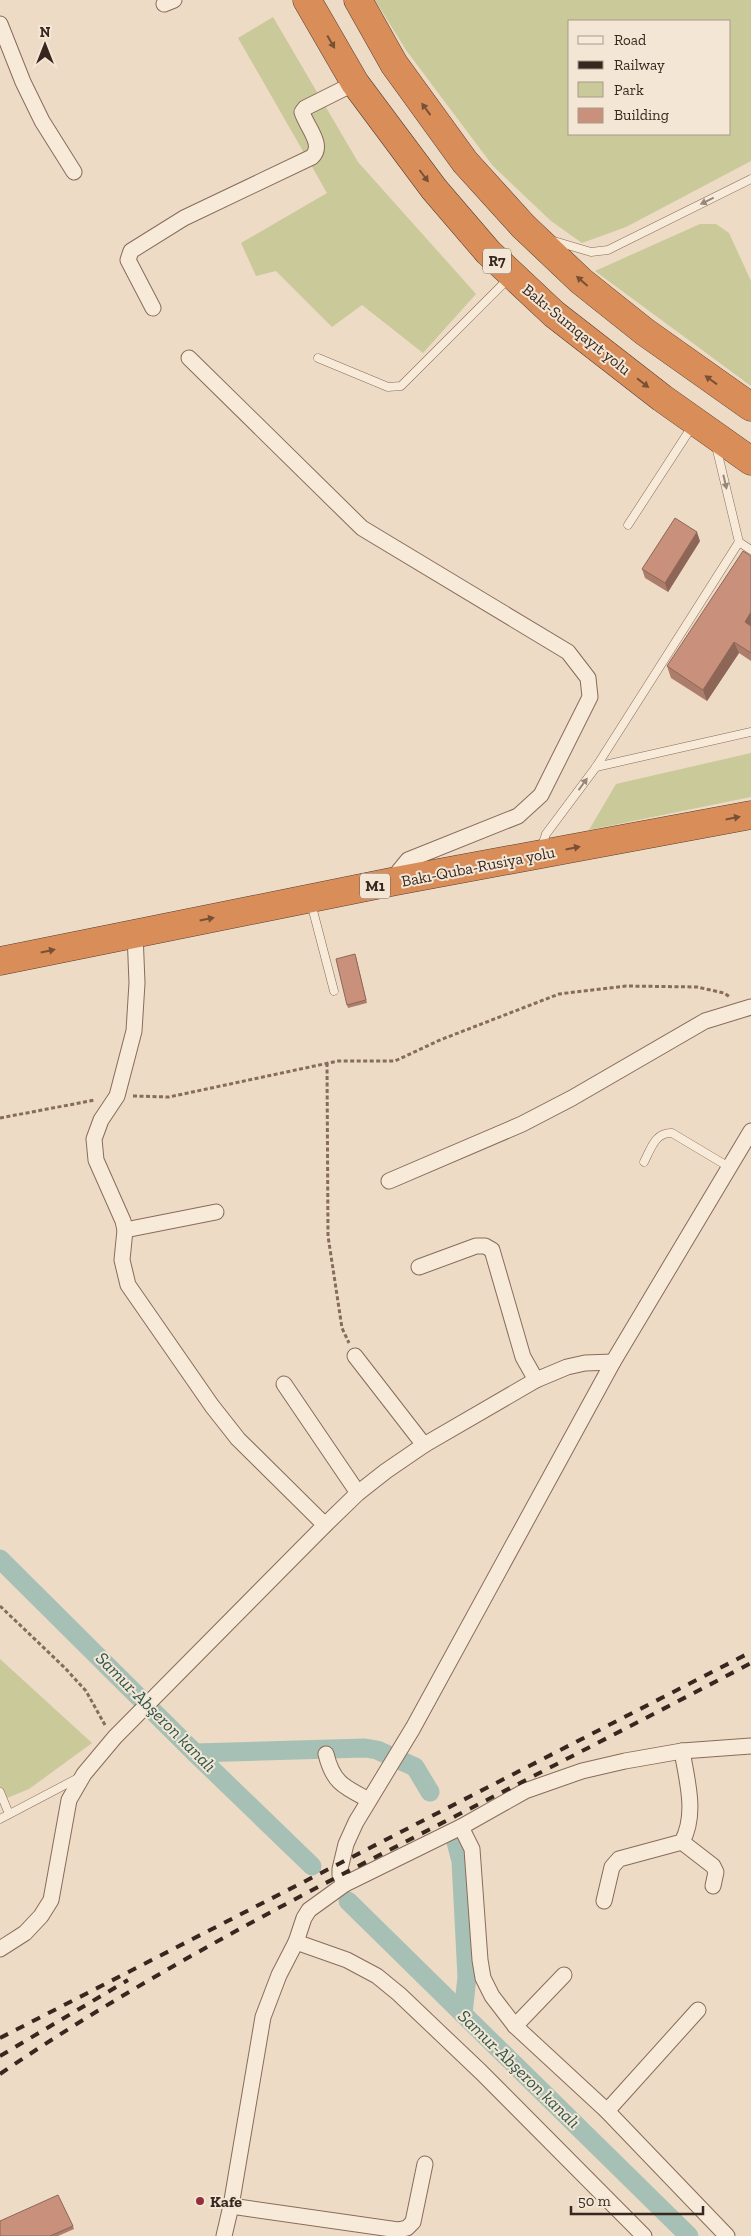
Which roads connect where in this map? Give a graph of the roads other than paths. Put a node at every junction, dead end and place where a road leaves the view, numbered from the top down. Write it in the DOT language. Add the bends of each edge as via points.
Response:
graph roads {
  1 [pos="307,0"];
  2 [pos="358,0"];
  3 [pos="0,24"];
  4 [pos="355,84"];
  5 [pos="74,172"];
  6 [pos="751,179"];
  7 [pos="523,226"];
  8 [pos="512,275"];
  9 [pos="153,308"];
  10 [pos="189,358"];
  11 [pos="318,358"];
  12 [pos="751,407"];
  13 [pos="704,428"];
  14 [pos="751,461"];
  15 [pos="628,525"];
  16 [pos="739,542"];
  17 [pos="751,550"];
  18 [pos="751,732"];
  19 [pos="596,767"];
  20 [pos="751,815"];
  21 [pos="539,855"];
  22 [pos="396,882"];
  23 [pos="310,899"];
  24 [pos="135,933"];
  25 [pos="0,961"];
  26 [pos="334,991"];
  27 [pos="750,1007"];
  28 [pos="751,1131"];
  29 [pos="644,1162"];
  30 [pos="729,1167"];
  31 [pos="389,1181"];
  32 [pos="216,1212"];
  33 [pos="125,1230"];
  34 [pos="419,1267"];
  35 [pos="355,1356"];
  36 [pos="613,1362"];
  37 [pos="536,1380"];
  38 [pos="284,1384"];
  39 [pos="424,1445"];
  40 [pos="358,1493"];
  41 [pos="325,1525"];
  42 [pos="751,1746"];
  43 [pos="682,1751"];
  44 [pos="326,1754"];
  45 [pos="84,1774"];
  46 [pos="0,1792"];
  47 [pos="369,1800"];
  48 [pos="9,1814"];
  49 [pos="0,1819"];
  50 [pos="461,1827"];
  51 [pos="682,1842"];
  52 [pos="345,1884"];
  53 [pos="713,1886"];
  54 [pos="604,1901"];
  55 [pos="296,1942"];
  56 [pos="0,1948"];
  57 [pos="564,1975"];
  58 [pos="698,2010"];
  59 [pos="515,2026"];
  60 [pos="607,2111"];
  61 [pos="425,2164"];
  62 [pos="231,2206"];
  63 [pos="399,2233"];
  64 [pos="224,2236"];
  65 [pos="644,2236"];
  66 [pos="727,2236"];
  1 -- 4 [label="highway, Bakı-Sumqayıt yolu / R7, one-way"];
  7 -- 2 [label="highway, one-way" via="465,162 394,64"];
  3 -- 5 [label="street" via="42,121"];
  4 -- 8 [label="highway, Bakı-Sumqayıt yolu / R7, one-way" via="434,189"];
  4 -- 9 [label="street" via="302,112 318,145 312,157 184,218 130,251 128,260"];
  6 -- 7 [label="lane, one-way" via="608,250 590,252 576,249"];
  12 -- 7 [label="highway, one-way" via="645,332 581,281"];
  8 -- 11 [label="lane" via="401,386 388,387"];
  8 -- 13 [label="highway, Bakı-Sumqayıt yolu / R7, one-way" via="554,314"];
  10 -- 22 [label="street" via="362,528 568,652 588,678 590,697 541,795 518,816 408,860 399,871"];
  13 -- 14 [label="highway, Bakı-Sumqayıt yolu / R7"];
  13 -- 15 [label="lane"];
  13 -- 16 [label="lane, one-way"];
  16 -- 17 [label="lane"];
  16 -- 19 [label="lane"];
  18 -- 19 [label="lane"];
  21 -- 19 [label="lane, one-way" via="546,834"];
  21 -- 20 [label="highway, Bakı-Quba-Rusiya yolu / M1, one-way"];
  21 -- 22 [label="highway, Bakı-Quba-Rusiya yolu / M1"];
  22 -- 23 [label="highway, Bakı-Quba-Rusiya yolu / M1"];
  24 -- 23 [label="highway, Bakı-Quba-Rusiya yolu / M1, one-way"];
  23 -- 26 [label="lane"];
  25 -- 24 [label="highway, Bakı-Quba-Rusiya yolu / M1, one-way"];
  24 -- 33 [label="street" via="138,982 134,1031 117,1096 101,1120 94,1139 96,1160"];
  27 -- 31 [label="street" via="705,1021 522,1124"];
  28 -- 30 [label="street"];
  29 -- 30 [label="lane" via="664,1132 672,1133"];
  30 -- 36 [label="street"];
  32 -- 33 [label="street"];
  33 -- 41 [label="street" via="122,1260 128,1285 238,1439"];
  34 -- 37 [label="street" via="476,1246 492,1250 523,1357"];
  35 -- 39 [label="street"];
  36 -- 37 [label="street" via="567,1367"];
  36 -- 47 [label="street" via="414,1728"];
  37 -- 39 [label="street"];
  38 -- 40 [label="street"];
  39 -- 40 [label="street"];
  40 -- 41 [label="street"];
  41 -- 45 [label="street" via="115,1736"];
  42 -- 43 [label="street"];
  43 -- 50 [label="street" via="582,1771 525,1791"];
  43 -- 51 [label="street" via="690,1815 689,1829"];
  44 -- 47 [label="street" via="329,1768 340,1784"];
  45 -- 48 [label="lane"];
  45 -- 56 [label="street" via="69,1800 51,1900 25,1933"];
  46 -- 48 [label="lane"];
  47 -- 52 [label="street" via="346,1844 340,1875"];
  48 -- 49 [label="lane"];
  50 -- 52 [label="street"];
  50 -- 59 [label="street" via="472,1849 483,1978"];
  51 -- 53 [label="street" via="713,1866 716,1872"];
  51 -- 54 [label="street" via="619,1859 612,1867"];
  52 -- 55 [label="street" via="309,1910"];
  55 -- 62 [label="street" via="263,2017"];
  55 -- 65 [label="street" via="348,1960 400,1994"];
  57 -- 59 [label="street"];
  58 -- 60 [label="street"];
  59 -- 60 [label="street"];
  60 -- 66 [label="street"];
  61 -- 63 [label="street" via="412,2222"];
  62 -- 63 [label="street"];
  62 -- 64 [label="street"];
}
